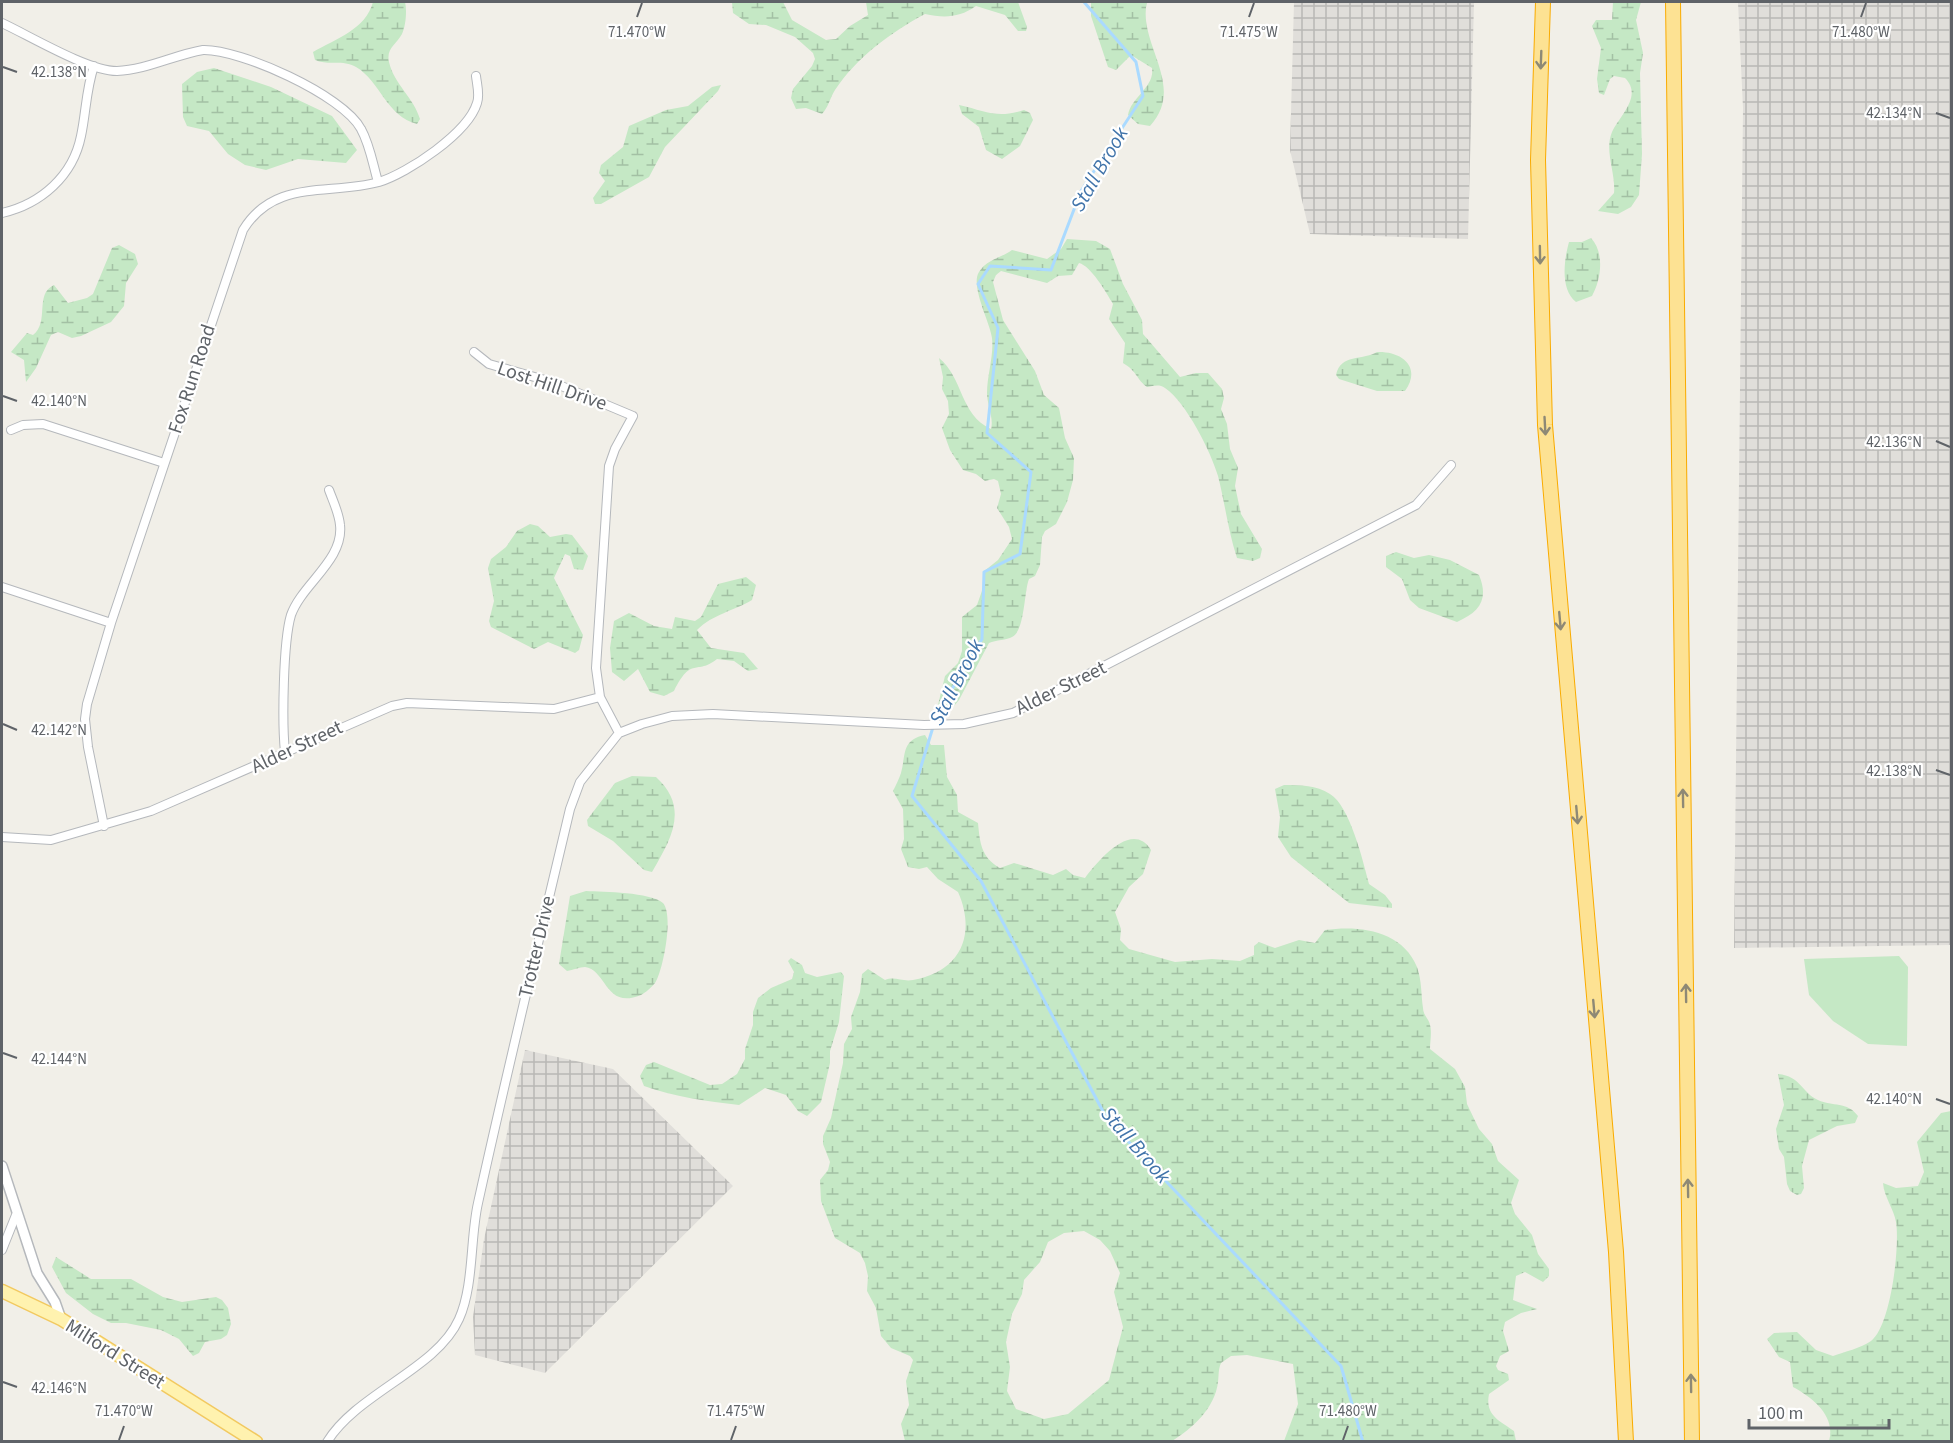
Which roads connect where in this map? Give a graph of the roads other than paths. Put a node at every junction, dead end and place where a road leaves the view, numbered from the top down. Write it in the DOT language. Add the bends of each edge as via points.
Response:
graph roads {
  1 [pos="1543,2"];
  2 [pos="1673,2"];
  3 [pos="2,23"];
  4 [pos="94,66"];
  5 [pos="476,76"];
  6 [pos="378,182"];
  7 [pos="2,213"];
  8 [pos="474,352"];
  9 [pos="11,430"];
  10 [pos="164,463"];
  11 [pos="1451,465"];
  12 [pos="329,490"];
  13 [pos="2,587"];
  14 [pos="111,623"];
  15 [pos="600,697"];
  16 [pos="619,733"];
  17 [pos="285,752"];
  18 [pos="104,826"];
  19 [pos="2,837"];
  20 [pos="2,1166"];
  21 [pos="16,1215"];
  22 [pos="2,1250"];
  23 [pos="2,1291"];
  24 [pos="61,1319"];
  25 [pos="256,1442"];
  26 [pos="327,1442"];
  27 [pos="1626,1442"];
  28 [pos="1692,1442"];
  1 -- 27 [label="highway, one-way" via="1539,195 1546,436 1619,1286"];
  28 -- 2 [label="highway, one-way"];
  3 -- 4 [label="street"];
  4 -- 6 [label="street" via="130,69 203,50 236,55 334,100 361,128"];
  4 -- 7 [label="street" via="82,135 71,164 63,176 33,201"];
  5 -- 6 [label="street, Fox Run Road" via="477,103 461,127 415,164"];
  6 -- 10 [label="street, Fox Run Road" via="285,195 260,207 250,218 231,257"];
  8 -- 15 [label="street, Lost Hill Drive" via="489,364 552,382 633,416 609,466 596,668"];
  9 -- 10 [label="street" via="43,424"];
  10 -- 14 [label="street, Fox Run Road"];
  11 -- 16 [label="street, Alder Street" via="1416,505 1012,713 964,724 939,725 713,714 672,716"];
  12 -- 17 [label="street" via="340,526 339,538 328,561 299,596 290,618"];
  13 -- 14 [label="street"];
  14 -- 18 [label="street, Fox Run Road" via="85,719"];
  15 -- 16 [label="street"];
  15 -- 17 [label="street, Alder Street" via="554,709 407,703 364,716"];
  16 -- 26 [label="street, Trotter Drive" via="580,782 570,809 477,1206 460,1318 431,1352 358,1408"];
  17 -- 18 [label="street, Alder Street" via="151,811"];
  18 -- 19 [label="street, Alder Street" via="51,840"];
  20 -- 21 [label="street"];
  21 -- 22 [label="street"];
  21 -- 24 [label="street" via="37,1273"];
  23 -- 24 [label="main road, Milford Street"];
  24 -- 25 [label="main road, Milford Street"];
}
